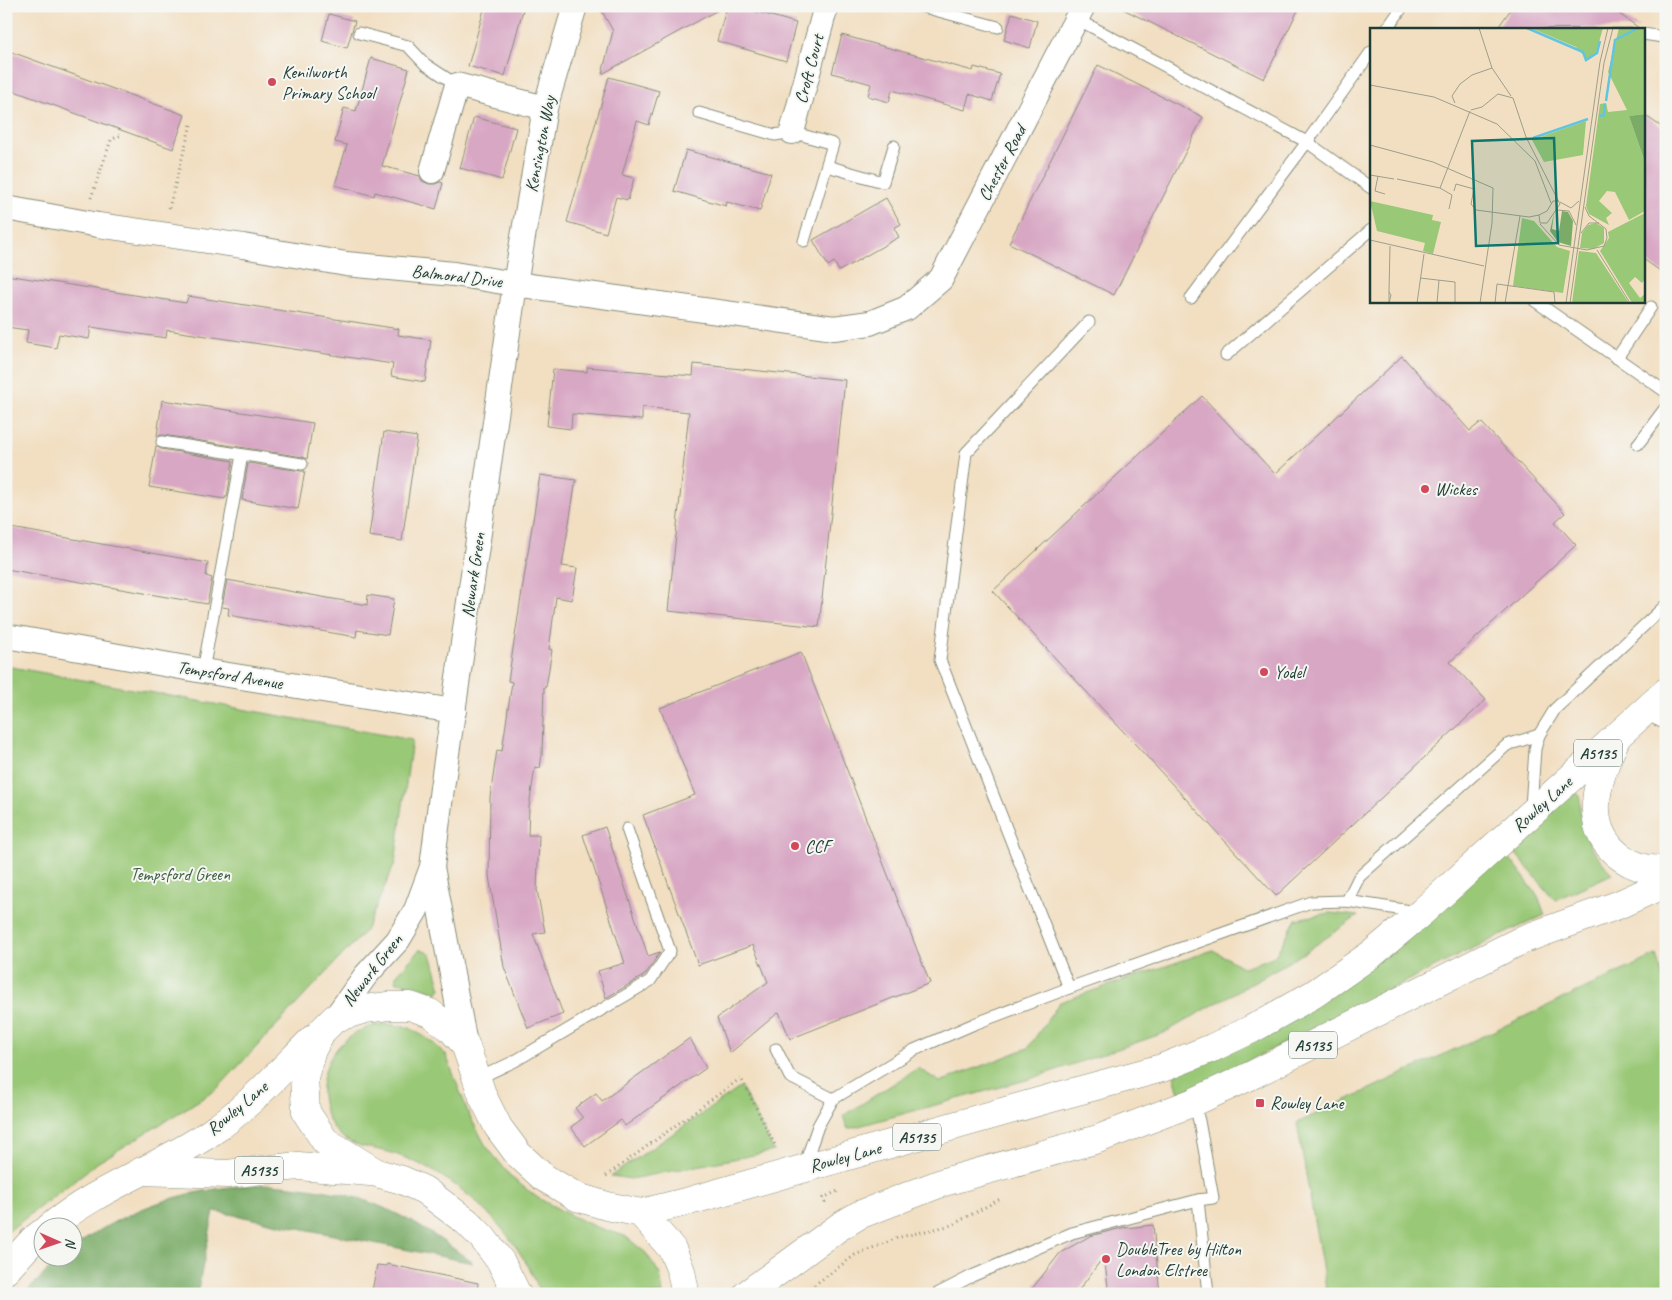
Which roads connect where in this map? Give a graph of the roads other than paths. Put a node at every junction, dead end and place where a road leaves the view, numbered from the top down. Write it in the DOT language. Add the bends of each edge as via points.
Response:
graph roads {
  1 [pos="575,6"];
  2 [pos="826,6"];
  3 [pos="920,6"];
  4 [pos="1403,6"];
  5 [pos="1080,13"];
  6 [pos="998,27"];
  7 [pos="1388,28"];
  8 [pos="359,32"];
  9 [pos="1644,34"];
  10 [pos="1666,39"];
  11 [pos="1370,53"];
  12 [pos="456,85"];
  13 [pos="545,108"];
  14 [pos="699,113"];
  15 [pos="792,132"];
  16 [pos="1307,142"];
  17 [pos="894,146"];
  18 [pos="827,166"];
  19 [pos="432,171"];
  20 [pos="1370,187"];
  21 [pos="6,208"];
  22 [pos="1370,231"];
  23 [pos="804,241"];
  24 [pos="516,284"];
  25 [pos="1190,298"];
  26 [pos="1536,302"];
  27 [pos="1651,307"];
  28 [pos="907,308"];
  29 [pos="1089,322"];
  30 [pos="1226,356"];
  31 [pos="1617,358"];
  32 [pos="1666,392"];
  33 [pos="1666,407"];
  34 [pos="162,442"];
  35 [pos="1638,444"];
  36 [pos="242,455"];
  37 [pos="302,464"];
  38 [pos="1666,605"];
  39 [pos="6,636"];
  40 [pos="203,671"];
  41 [pos="1666,692"];
  42 [pos="454,711"];
  43 [pos="1654,718"];
  44 [pos="1540,735"];
  45 [pos="1618,735"];
  46 [pos="1531,814"];
  47 [pos="627,829"];
  48 [pos="432,867"];
  49 [pos="1666,869"];
  50 [pos="1666,883"];
  51 [pos="1347,901"];
  52 [pos="1421,913"];
  53 [pos="1069,988"];
  54 [pos="329,1025"];
  55 [pos="464,1044"];
  56 [pos="776,1049"];
  57 [pos="477,1079"];
  58 [pos="833,1099"];
  59 [pos="1194,1102"];
  60 [pos="804,1168"];
  61 [pos="142,1171"];
  62 [pos="376,1173"];
  63 [pos="1198,1200"];
  64 [pos="641,1213"];
  65 [pos="64,1218"];
  66 [pos="32,1242"];
  67 [pos="6,1270"];
  68 [pos="517,1294"];
  69 [pos="683,1294"];
  70 [pos="747,1294"];
  71 [pos="937,1294"];
  72 [pos="1208,1294"];
  1 -- 13 [label="street, Kensington Way"];
  2 -- 15 [label="street, Croft Court"];
  3 -- 6 [label="lane"];
  4 -- 7 [label="lane"];
  5 -- 16 [label="lane"];
  5 -- 28 [label="street, Chester Road" via="941,279"];
  8 -- 12 [label="lane" via="408,46 425,64"];
  9 -- 10 [label="lane"];
  11 -- 16 [label="lane"];
  12 -- 13 [label="street"];
  12 -- 19 [label="street"];
  13 -- 24 [label="street, Kensington Way"];
  14 -- 15 [label="lane" via="774,135"];
  15 -- 18 [label="lane" via="833,144"];
  16 -- 20 [label="lane"];
  16 -- 25 [label="lane"];
  17 -- 18 [label="lane" via="883,182"];
  18 -- 23 [label="lane"];
  21 -- 24 [label="street, Balmoral Drive" via="346,264 454,274"];
  22 -- 30 [label="lane"];
  24 -- 28 [label="street, Balmoral Drive" via="834,328 870,323"];
  24 -- 42 [label="street, Newark Green"];
  26 -- 31 [label="lane"];
  27 -- 31 [label="lane"];
  29 -- 53 [label="lane" via="966,453 940,660"];
  31 -- 32 [label="lane"];
  33 -- 35 [label="lane"];
  34 -- 36 [label="lane"];
  36 -- 37 [label="lane"];
  36 -- 40 [label="lane"];
  38 -- 44 [label="lane" via="1555,710"];
  39 -- 40 [label="street, Tempsford Avenue"];
  40 -- 42 [label="street, Tempsford Avenue"];
  41 -- 43 [label="main road, Rowley Lane / A5135"];
  42 -- 48 [label="street, Newark Green"];
  43 -- 45 [label="main road, Rowley Lane / A5135"];
  44 -- 46 [label="lane" via="1535,749"];
  44 -- 51 [label="lane" via="1507,745 1359,877"];
  45 -- 46 [label="main road, Rowley Lane / A5135"];
  45 -- 49 [label="main road, A5135" via="1602,768 1596,794 1597,826 1611,850 1632,865"];
  46 -- 52 [label="main road, Rowley Lane / A5135"];
  47 -- 57 [label="lane" via="670,951 650,982 515,1061"];
  48 -- 54 [label="street, Newark Green" via="416,910 398,940 366,975"];
  48 -- 55 [label="street, Newark Green"];
  50 -- 59 [label="main road, A5135" via="1618,905 1524,939"];
  51 -- 52 [label="lane"];
  51 -- 53 [label="lane" via="1310,902"];
  52 -- 60 [label="main road, Rowley Lane / A5135" via="1373,953 1314,994 1212,1048 1162,1068"];
  53 -- 58 [label="lane" via="914,1050"];
  54 -- 55 [label="main road" via="365,1009 410,1006 430,1013"];
  54 -- 61 [label="main road, Rowley Lane / A5135" via="244,1106 210,1133"];
  54 -- 62 [label="main road" via="312,1050 304,1077 306,1112 325,1141"];
  55 -- 57 [label="main road"];
  56 -- 58 [label="lane" via="790,1078"];
  57 -- 64 [label="main road" via="498,1127 518,1154 543,1177 577,1197"];
  58 -- 60 [label="lane" via="818,1126"];
  59 -- 63 [label="lane" via="1213,1198"];
  59 -- 70 [label="main road, A5135" via="1098,1139 944,1182 859,1215"];
  60 -- 64 [label="main road, Rowley Lane / A5135"];
  61 -- 62 [label="main road, Rowley Lane / A5135" via="227,1174 298,1166"];
  61 -- 65 [label="main road, Rowley Lane / A5135" via="100,1193"];
  62 -- 68 [label="main road" via="424,1190 467,1222 501,1262"];
  63 -- 71 [label="lane" via="1072,1233"];
  63 -- 72 [label="lane"];
  64 -- 69 [label="main road" via="672,1248 681,1271"];
  66 -- 67 [label="main road"];
}
